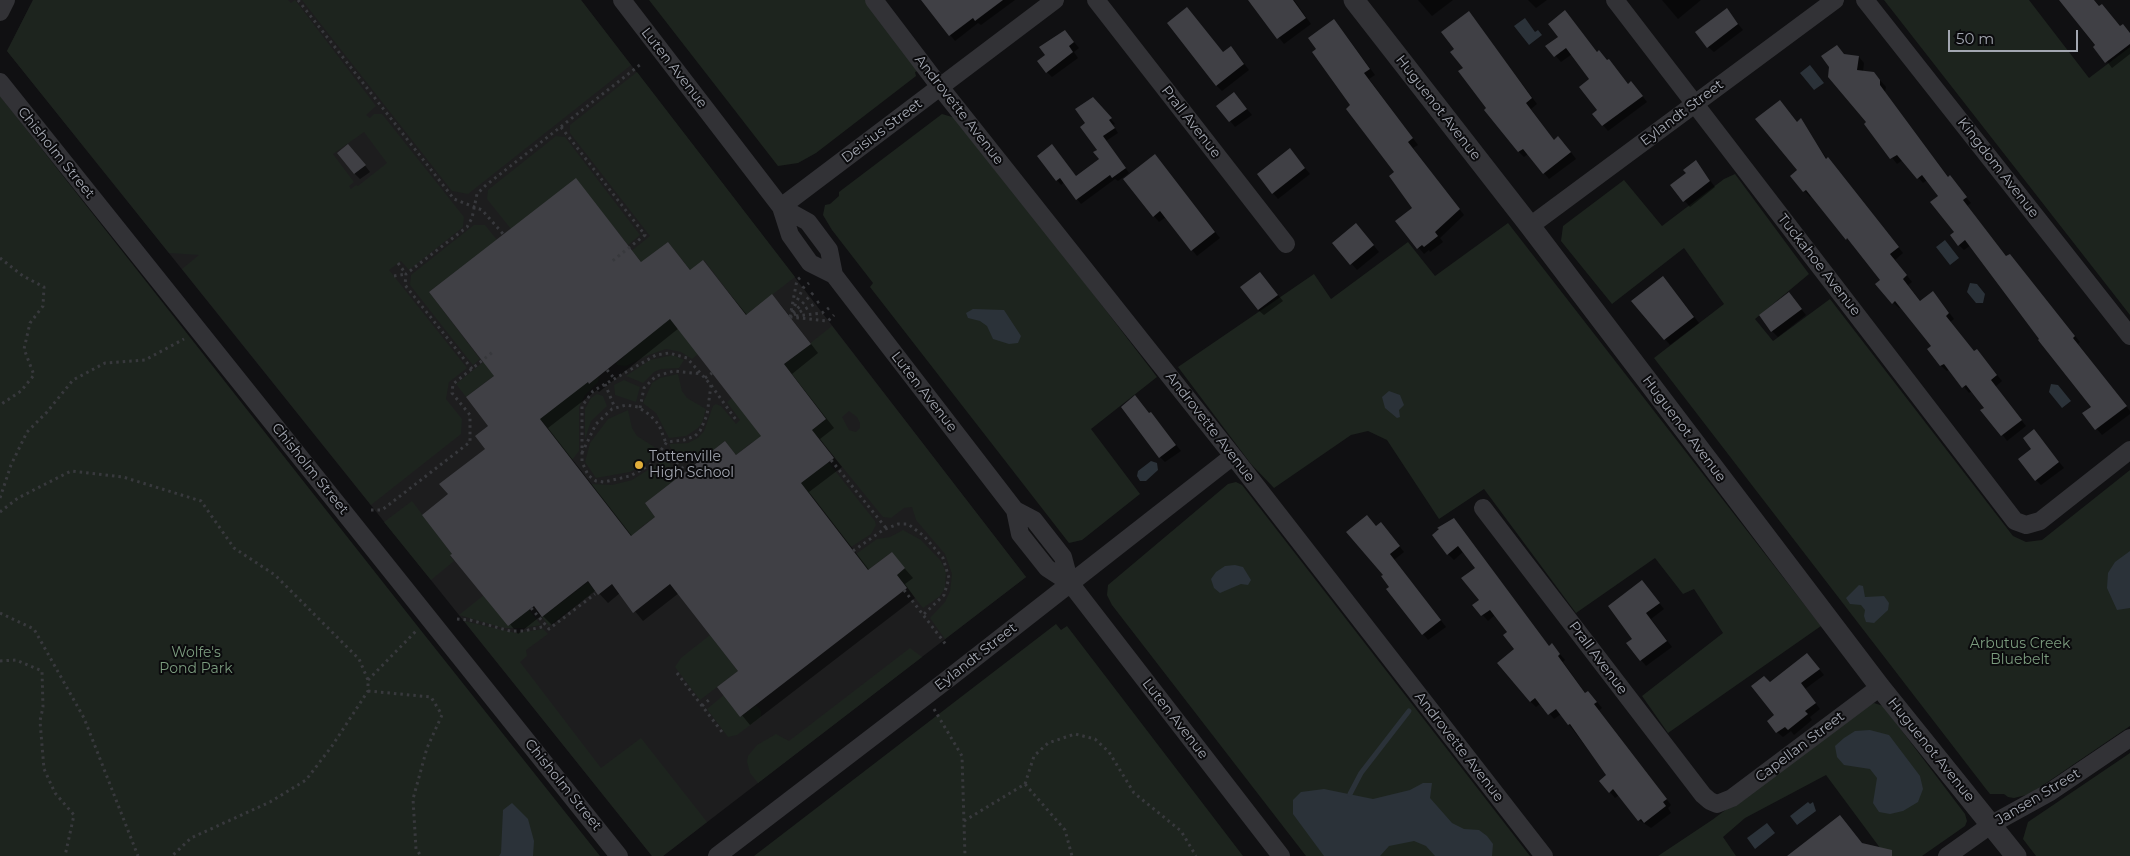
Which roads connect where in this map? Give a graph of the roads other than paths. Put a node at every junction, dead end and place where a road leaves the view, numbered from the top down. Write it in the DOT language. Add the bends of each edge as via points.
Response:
graph roads {
  1 [pos="6,0"];
  2 [pos="622,0"];
  3 [pos="874,0"];
  4 [pos="1054,0"];
  5 [pos="1096,0"];
  6 [pos="1354,0"];
  7 [pos="1614,0"];
  8 [pos="1835,0"];
  9 [pos="1865,0"];
  10 [pos="0,12"];
  11 [pos="0,82"];
  12 [pos="940,87"];
  13 [pos="1696,103"];
  14 [pos="781,207"];
  15 [pos="1530,226"];
  16 [pos="1286,244"];
  17 [pos="2130,336"];
  18 [pos="2130,450"];
  19 [pos="1233,456"];
  20 [pos="1483,508"];
  21 [pos="1070,583"];
  22 [pos="1880,687"];
  23 [pos="2130,738"];
  24 [pos="1717,804"];
  25 [pos="1992,824"];
  26 [pos="619,856"];
  27 [pos="717,856"];
  28 [pos="1280,856"];
  29 [pos="1544,856"];
  30 [pos="1947,856"];
  31 [pos="2016,856"];
  1 -- 10 [label="street"];
  2 -- 14 [label="street, Luten Avenue"];
  3 -- 12 [label="street, Androvette Avenue"];
  4 -- 12 [label="street, Deisius Street"];
  5 -- 16 [label="street, Prall Avenue"];
  6 -- 15 [label="street, Huguenot Avenue"];
  7 -- 13 [label="street, Tuckahoe Avenue"];
  8 -- 13 [label="street, Eylandt Street"];
  9 -- 17 [label="street, Kingdom Avenue"];
  11 -- 26 [label="street, Chisholm Street"];
  12 -- 14 [label="street, Deisius Street"];
  12 -- 19 [label="street, Androvette Avenue"];
  13 -- 15 [label="street, Eylandt Street"];
  13 -- 18 [label="street, Tuckahoe Avenue" via="2015,521 2026,525 2040,521"];
  14 -- 21 [label="street, Luten Avenue" via="808,222 829,250 834,275 1015,510 1020,534 1047,568"];
  15 -- 22 [label="street, Huguenot Avenue"];
  19 -- 21 [label="street, Eylandt Street"];
  19 -- 29 [label="street, Androvette Avenue"];
  20 -- 24 [label="street, Prall Avenue" via="1702,796"];
  21 -- 27 [label="street, Eylandt Street"];
  21 -- 28 [label="street, Luten Avenue"];
  22 -- 24 [label="street, Capellan Street" via="1732,798"];
  22 -- 25 [label="street, Huguenot Avenue"];
  23 -- 25 [label="street, Jansen Street" via="2050,792"];
  25 -- 30 [label="street, Jansen Street"];
  25 -- 31 [label="street, Huguenot Avenue"];
}
